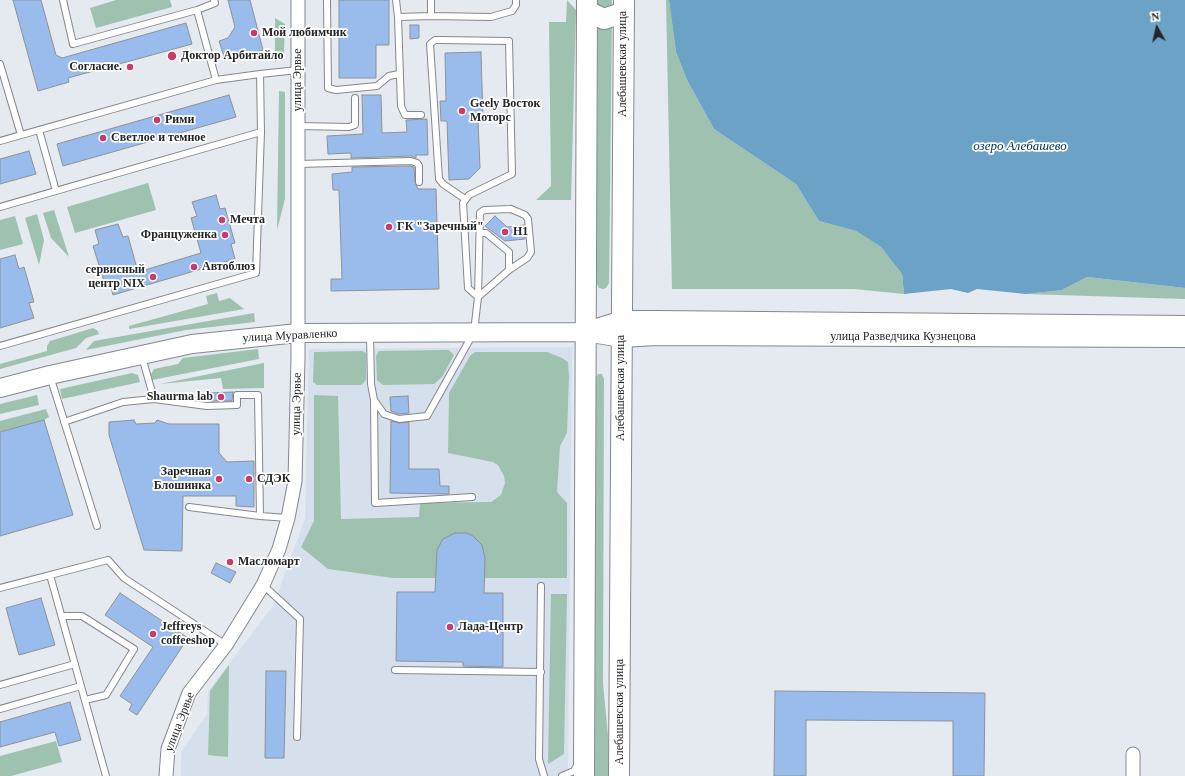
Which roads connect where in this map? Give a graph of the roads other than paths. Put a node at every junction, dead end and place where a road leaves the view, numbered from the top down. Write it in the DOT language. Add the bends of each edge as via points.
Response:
graph roads {
  1 [pos="63,0"];
  2 [pos="214,0"];
  3 [pos="298,0"];
  4 [pos="327,0"];
  5 [pos="396,0"];
  6 [pos="431,0"];
  7 [pos="516,0"];
  8 [pos="585,5"];
  9 [pos="624,6"];
  10 [pos="196,10"];
  11 [pos="431,16"];
  12 [pos="398,17"];
  13 [pos="0,64"];
  14 [pos="298,70"];
  15 [pos="260,74"];
  16 [pos="399,74"];
  17 [pos="216,80"];
  18 [pos="355,98"];
  19 [pos="421,115"];
  20 [pos="298,126"];
  21 [pos="39,130"];
  22 [pos="261,132"];
  23 [pos="21,135"];
  24 [pos="0,141"];
  25 [pos="298,164"];
  26 [pos="419,182"];
  27 [pos="56,191"];
  28 [pos="465,199"];
  29 [pos="0,207"];
  30 [pos="480,233"];
  31 [pos="509,270"];
  32 [pos="478,297"];
  33 [pos="1185,325"];
  34 [pos="622,329"];
  35 [pos="474,332"];
  36 [pos="585,332"];
  37 [pos="298,333"];
  38 [pos="370,333"];
  39 [pos="1185,338"];
  40 [pos="0,346"];
  41 [pos="142,354"];
  42 [pos="50,375"];
  43 [pos="0,388"];
  44 [pos="154,400"];
  45 [pos="374,400"];
  46 [pos="64,422"];
  47 [pos="472,497"];
  48 [pos="189,507"];
  49 [pos="260,516"];
  50 [pos="288,518"];
  51 [pos="97,526"];
  52 [pos="50,575"];
  53 [pos="263,585"];
  54 [pos="541,586"];
  55 [pos="0,588"];
  56 [pos="62,616"];
  57 [pos="226,645"];
  58 [pos="75,664"];
  59 [pos="395,670"];
  60 [pos="541,672"];
  61 [pos="0,685"];
  62 [pos="81,686"];
  63 [pos="85,700"];
  64 [pos="0,709"];
  65 [pos="297,737"];
  66 [pos="585,751"];
  67 [pos="1133,754"];
  68 [pos="106,776"];
  69 [pos="166,776"];
  70 [pos="544,776"];
  71 [pos="562,776"];
  72 [pos="584,776"];
  73 [pos="619,776"];
  74 [pos="1133,776"];
  1 -- 10 [label="lane" via="73,44"];
  2 -- 10 [label="lane"];
  3 -- 14 [label="street, улица Эрвье"];
  4 -- 16 [label="lane" via="328,88 336,90 376,86 389,76"];
  5 -- 12 [label="lane"];
  6 -- 11 [label="lane"];
  7 -- 11 [label="lane" via="512,11 497,16"];
  8 -- 9 [label="main road" via="604,19"];
  8 -- 36 [label="main road"];
  9 -- 34 [label="main road, Алебашевская улица"];
  10 -- 17 [label="lane"];
  11 -- 12 [label="lane"];
  12 -- 16 [label="lane"];
  13 -- 23 [label="lane"];
  14 -- 15 [label="lane"];
  14 -- 20 [label="street, улица Эрвье"];
  15 -- 17 [label="lane"];
  15 -- 22 [label="lane"];
  16 -- 19 [label="lane" via="402,111 405,115"];
  17 -- 21 [label="lane"];
  18 -- 20 [label="lane" via="355,125"];
  20 -- 25 [label="street, улица Эрвье"];
  21 -- 23 [label="lane"];
  21 -- 27 [label="lane"];
  22 -- 27 [label="lane"];
  22 -- 40 [label="lane" via="256,273"];
  23 -- 24 [label="lane"];
  25 -- 26 [label="lane" via="411,161 419,166"];
  25 -- 37 [label="street, улица Эрвье"];
  27 -- 29 [label="lane"];
  28 -- 28 [label="lane" via="512,174 509,41 435,40 430,44 439,180"];
  28 -- 32 [label="lane" via="463,203 468,288"];
  30 -- 31 [label="lane" via="486,232 509,252"];
  30 -- 31 [label="lane" via="479,217 484,210 511,209 525,215 528,220 532,252"];
  30 -- 32 [label="lane"];
  31 -- 32 [label="lane"];
  32 -- 35 [label="lane"];
  33 -- 34 [label="main road, улица Разведчика Кузнецова"];
  34 -- 36 [label="main road, улица Муравленко"];
  34 -- 39 [label="main road, улица Разведчика Кузнецова" via="656,336"];
  34 -- 73 [label="main road, Алебашевская улица"];
  35 -- 36 [label="main road, улица Муравленко"];
  35 -- 38 [label="main road, улица Муравленко"];
  35 -- 45 [label="lane" via="427,416 398,419 384,414"];
  36 -- 66 [label="main road"];
  37 -- 38 [label="main road, улица Муравленко"];
  37 -- 41 [label="main road, улица Муравленко" via="192,344"];
  37 -- 50 [label="street, улица Эрвье" via="295,481"];
  38 -- 45 [label="lane" via="371,384"];
  41 -- 42 [label="main road, улица Муравленко"];
  41 -- 44 [label="lane"];
  42 -- 43 [label="main road, улица Муравленко"];
  42 -- 46 [label="lane"];
  44 -- 46 [label="lane" via="123,402"];
  44 -- 49 [label="lane" via="207,406 237,405 237,395 258,395"];
  45 -- 47 [label="lane" via="375,503"];
  46 -- 51 [label="lane"];
  48 -- 49 [label="lane"];
  49 -- 50 [label="lane"];
  50 -- 53 [label="street, улица Эрвье" via="279,549"];
  52 -- 55 [label="lane"];
  52 -- 56 [label="lane"];
  52 -- 57 [label="lane" via="108,560 124,578"];
  53 -- 57 [label="street, улица Эрвье"];
  53 -- 65 [label="lane" via="300,619"];
  54 -- 60 [label="lane"];
  56 -- 58 [label="lane"];
  56 -- 63 [label="lane" via="82,616 134,649 106,695"];
  57 -- 69 [label="street, улица Эрвье" via="189,693 168,749"];
  58 -- 61 [label="lane"];
  58 -- 62 [label="lane"];
  59 -- 60 [label="lane"];
  60 -- 70 [label="lane" via="539,759"];
  62 -- 63 [label="lane"];
  62 -- 64 [label="lane"];
  63 -- 68 [label="lane"];
  66 -- 71 [label="lane" via="574,771"];
  66 -- 72 [label="main road"];
  67 -- 74 [label="street"];
}
